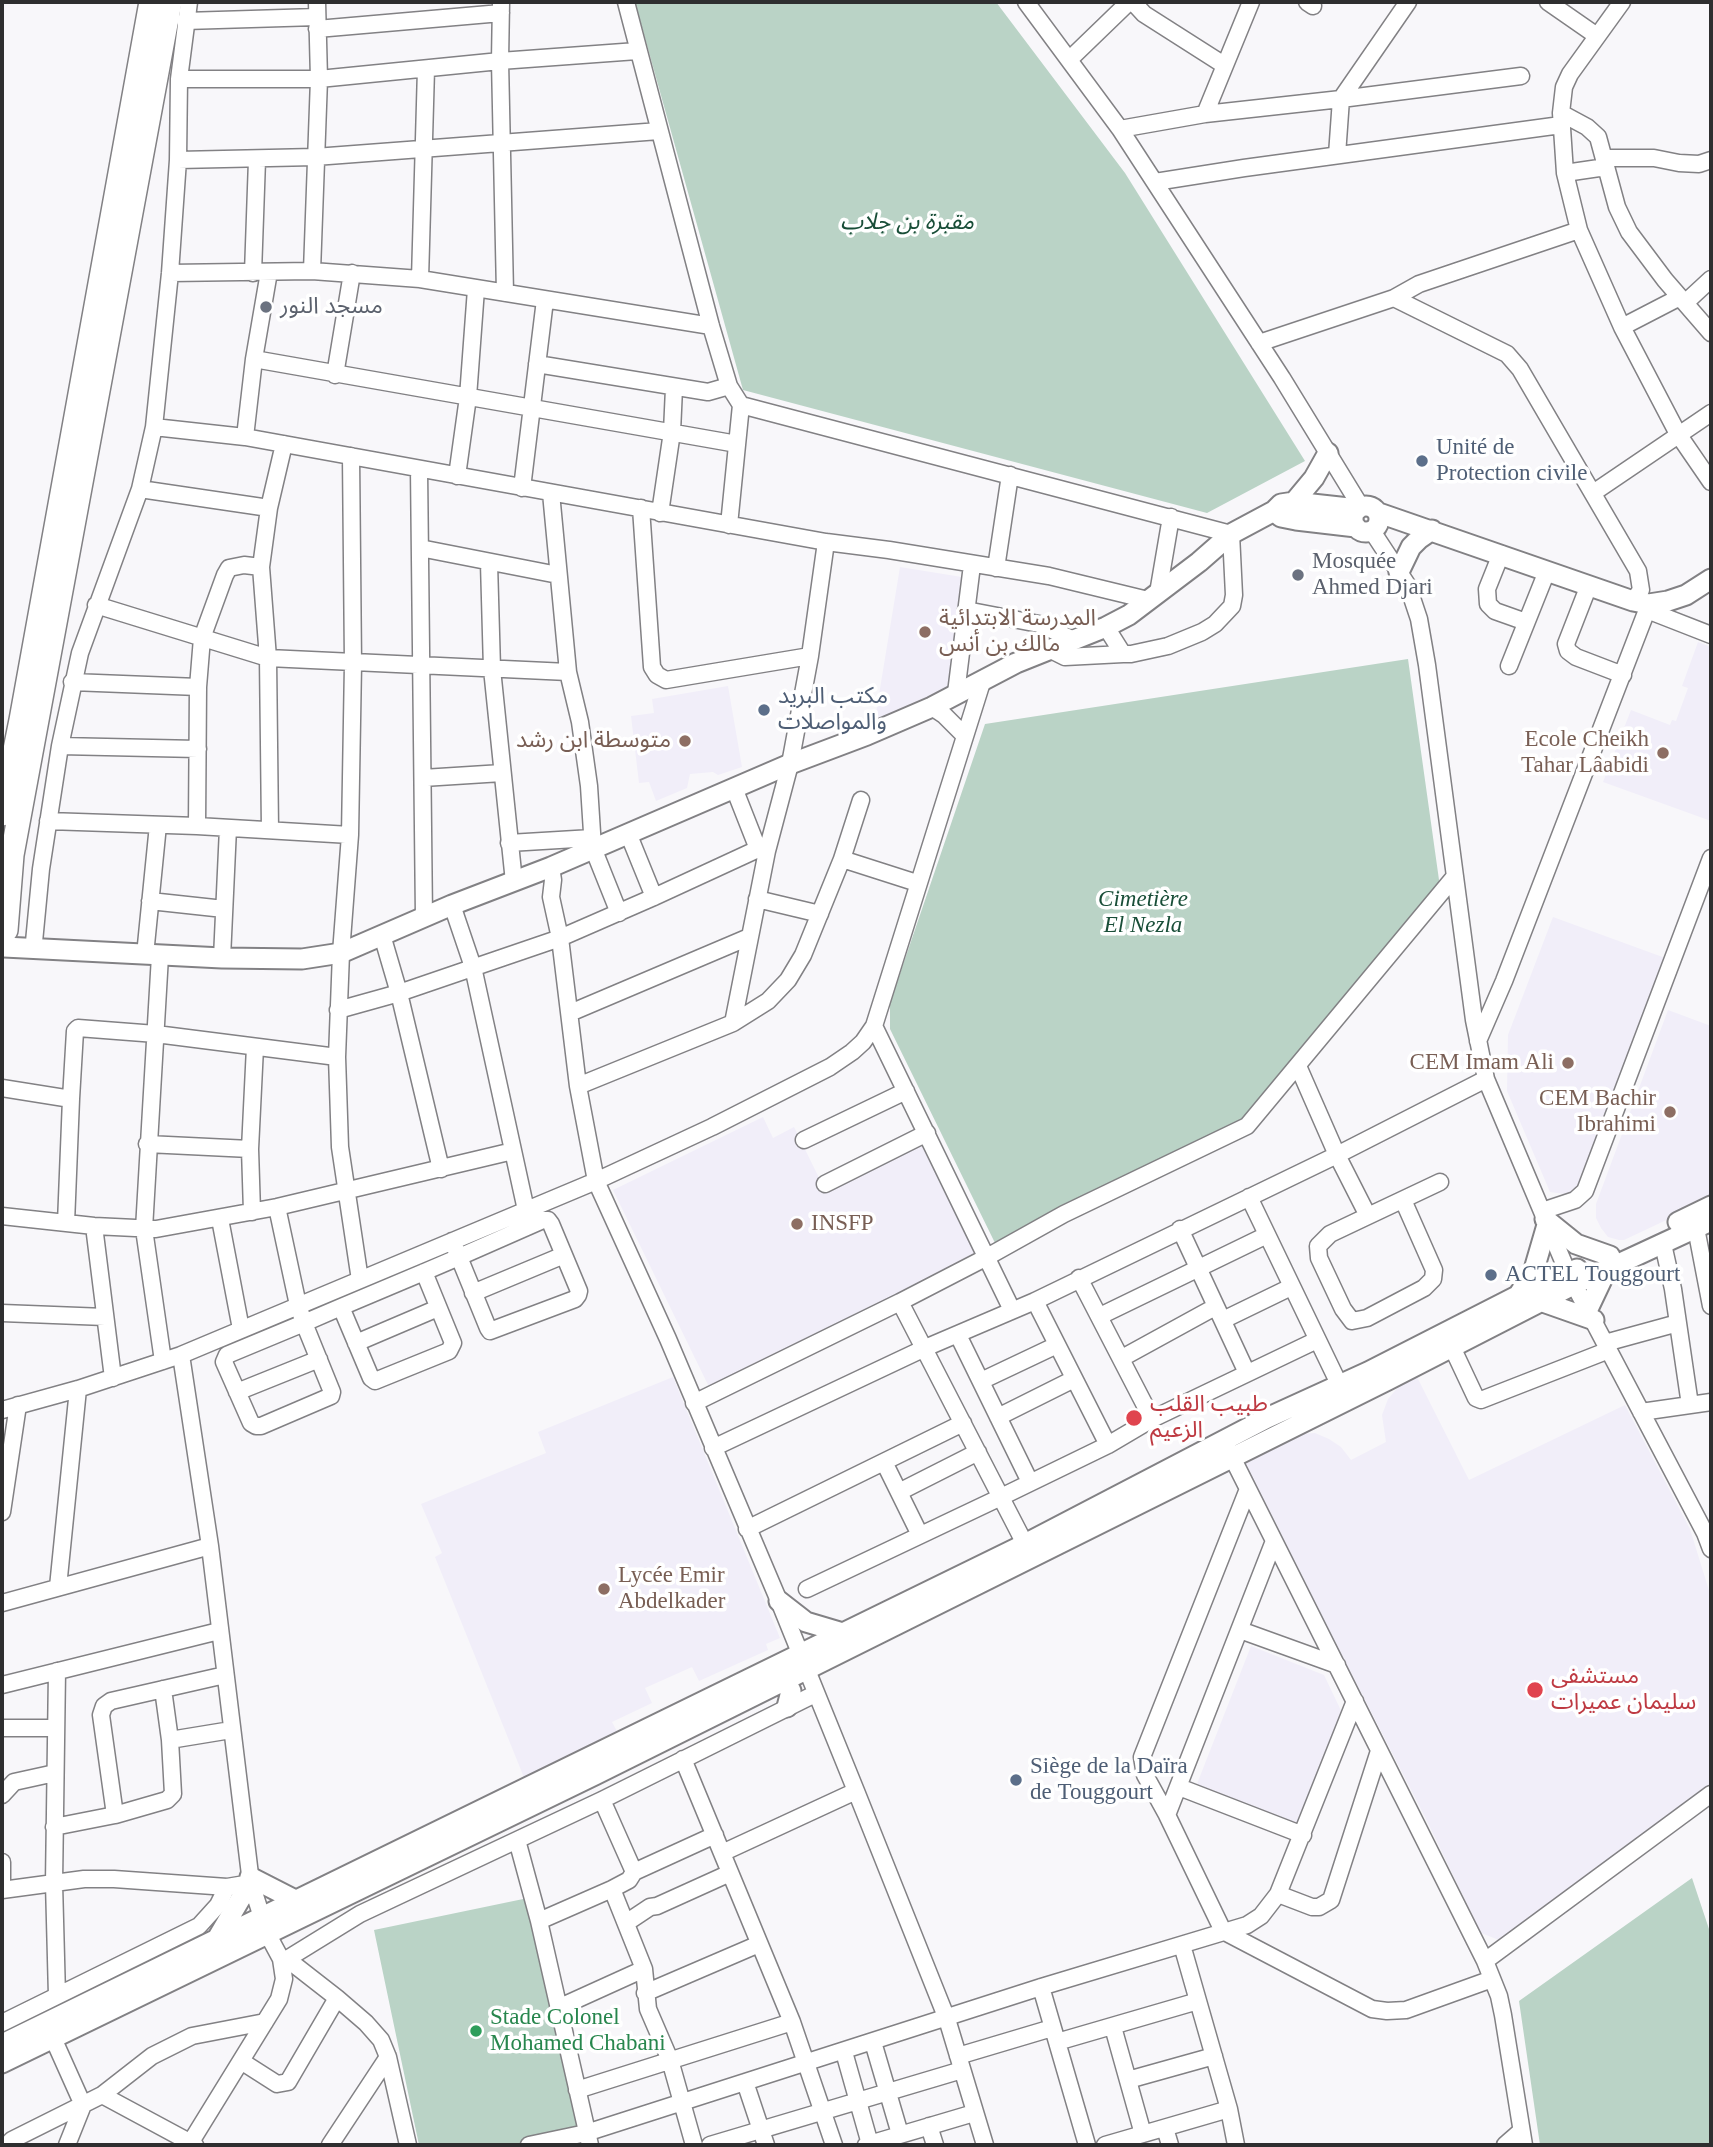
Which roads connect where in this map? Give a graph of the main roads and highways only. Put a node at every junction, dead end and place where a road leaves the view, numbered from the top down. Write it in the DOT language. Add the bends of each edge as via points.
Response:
graph roads {
  1 [pos="151,2"];
  2 [pos="170,2"];
  3 [pos="1328,453"];
  4 [pos="1294,502"];
  5 [pos="1274,511"];
  6 [pos="1365,517"];
  7 [pos="1432,530"];
  8 [pos="1399,572"];
  9 [pos="1711,579"];
  10 [pos="29,720"];
  11 [pos="2,814"];
  12 [pos="4,937"];
  13 [pos="1711,1206"];
  14 [pos="1704,1224"];
  15 [pos="1608,1263"];
  16 [pos="1570,1279"];
  17 [pos="1519,1295"];
  18 [pos="1540,1301"];
  19 [pos="1228,1450"];
  20 [pos="779,1601"];
  21 [pos="843,1633"];
  22 [pos="803,1661"];
  23 [pos="785,1679"];
  24 [pos="787,1707"];
  25 [pos="295,1900"];
  26 [pos="264,1925"];
  27 [pos="218,1938"];
  28 [pos="2,2044"];
  29 [pos="2,2063"];
  1 -- 10 [label="highway"];
  2 -- 10 [label="highway"];
  3 -- 4 [label="main road"];
  4 -- 5 [label="main road" via="1281,504"];
  4 -- 6 [label="main road"];
  5 -- 6 [label="main road" via="1296,520"];
  5 -- 12 [label="main road" via="1231,534 1129,615 1106,627 983,678 932,707 867,735 628,833 592,843 544,870 341,953 302,959 152,955 40,945"];
  6 -- 7 [label="main road"];
  7 -- 8 [label="main road" via="1411,547"];
  7 -- 9 [label="main road" via="1643,605 1686,595"];
  10 -- 11 [label="highway"];
  10 -- 12 [label="highway"];
  13 -- 15 [label="main road"];
  14 -- 15 [label="main road"];
  15 -- 16 [label="main road"];
  15 -- 17 [label="main road" via="1545,1218 1533,1273"];
  15 -- 18 [label="main road" via="1591,1315"];
  16 -- 17 [label="main road"];
  16 -- 18 [label="main road"];
  17 -- 19 [label="main road" via="1339,1384"];
  18 -- 19 [label="main road" via="1452,1347"];
  19 -- 21 [label="main road"];
  19 -- 22 [label="main road"];
  20 -- 21 [label="main road" via="806,1622"];
  21 -- 22 [label="main road"];
  22 -- 23 [label="main road"];
  22 -- 25 [label="main road"];
  23 -- 24 [label="main road" via="791,1691"];
  23 -- 26 [label="main road" via="595,1775"];
  25 -- 26 [label="main road"];
  25 -- 27 [label="main road" via="251,1882"];
  26 -- 27 [label="main road"];
  26 -- 29 [label="main road"];
  27 -- 28 [label="main road"];
}
